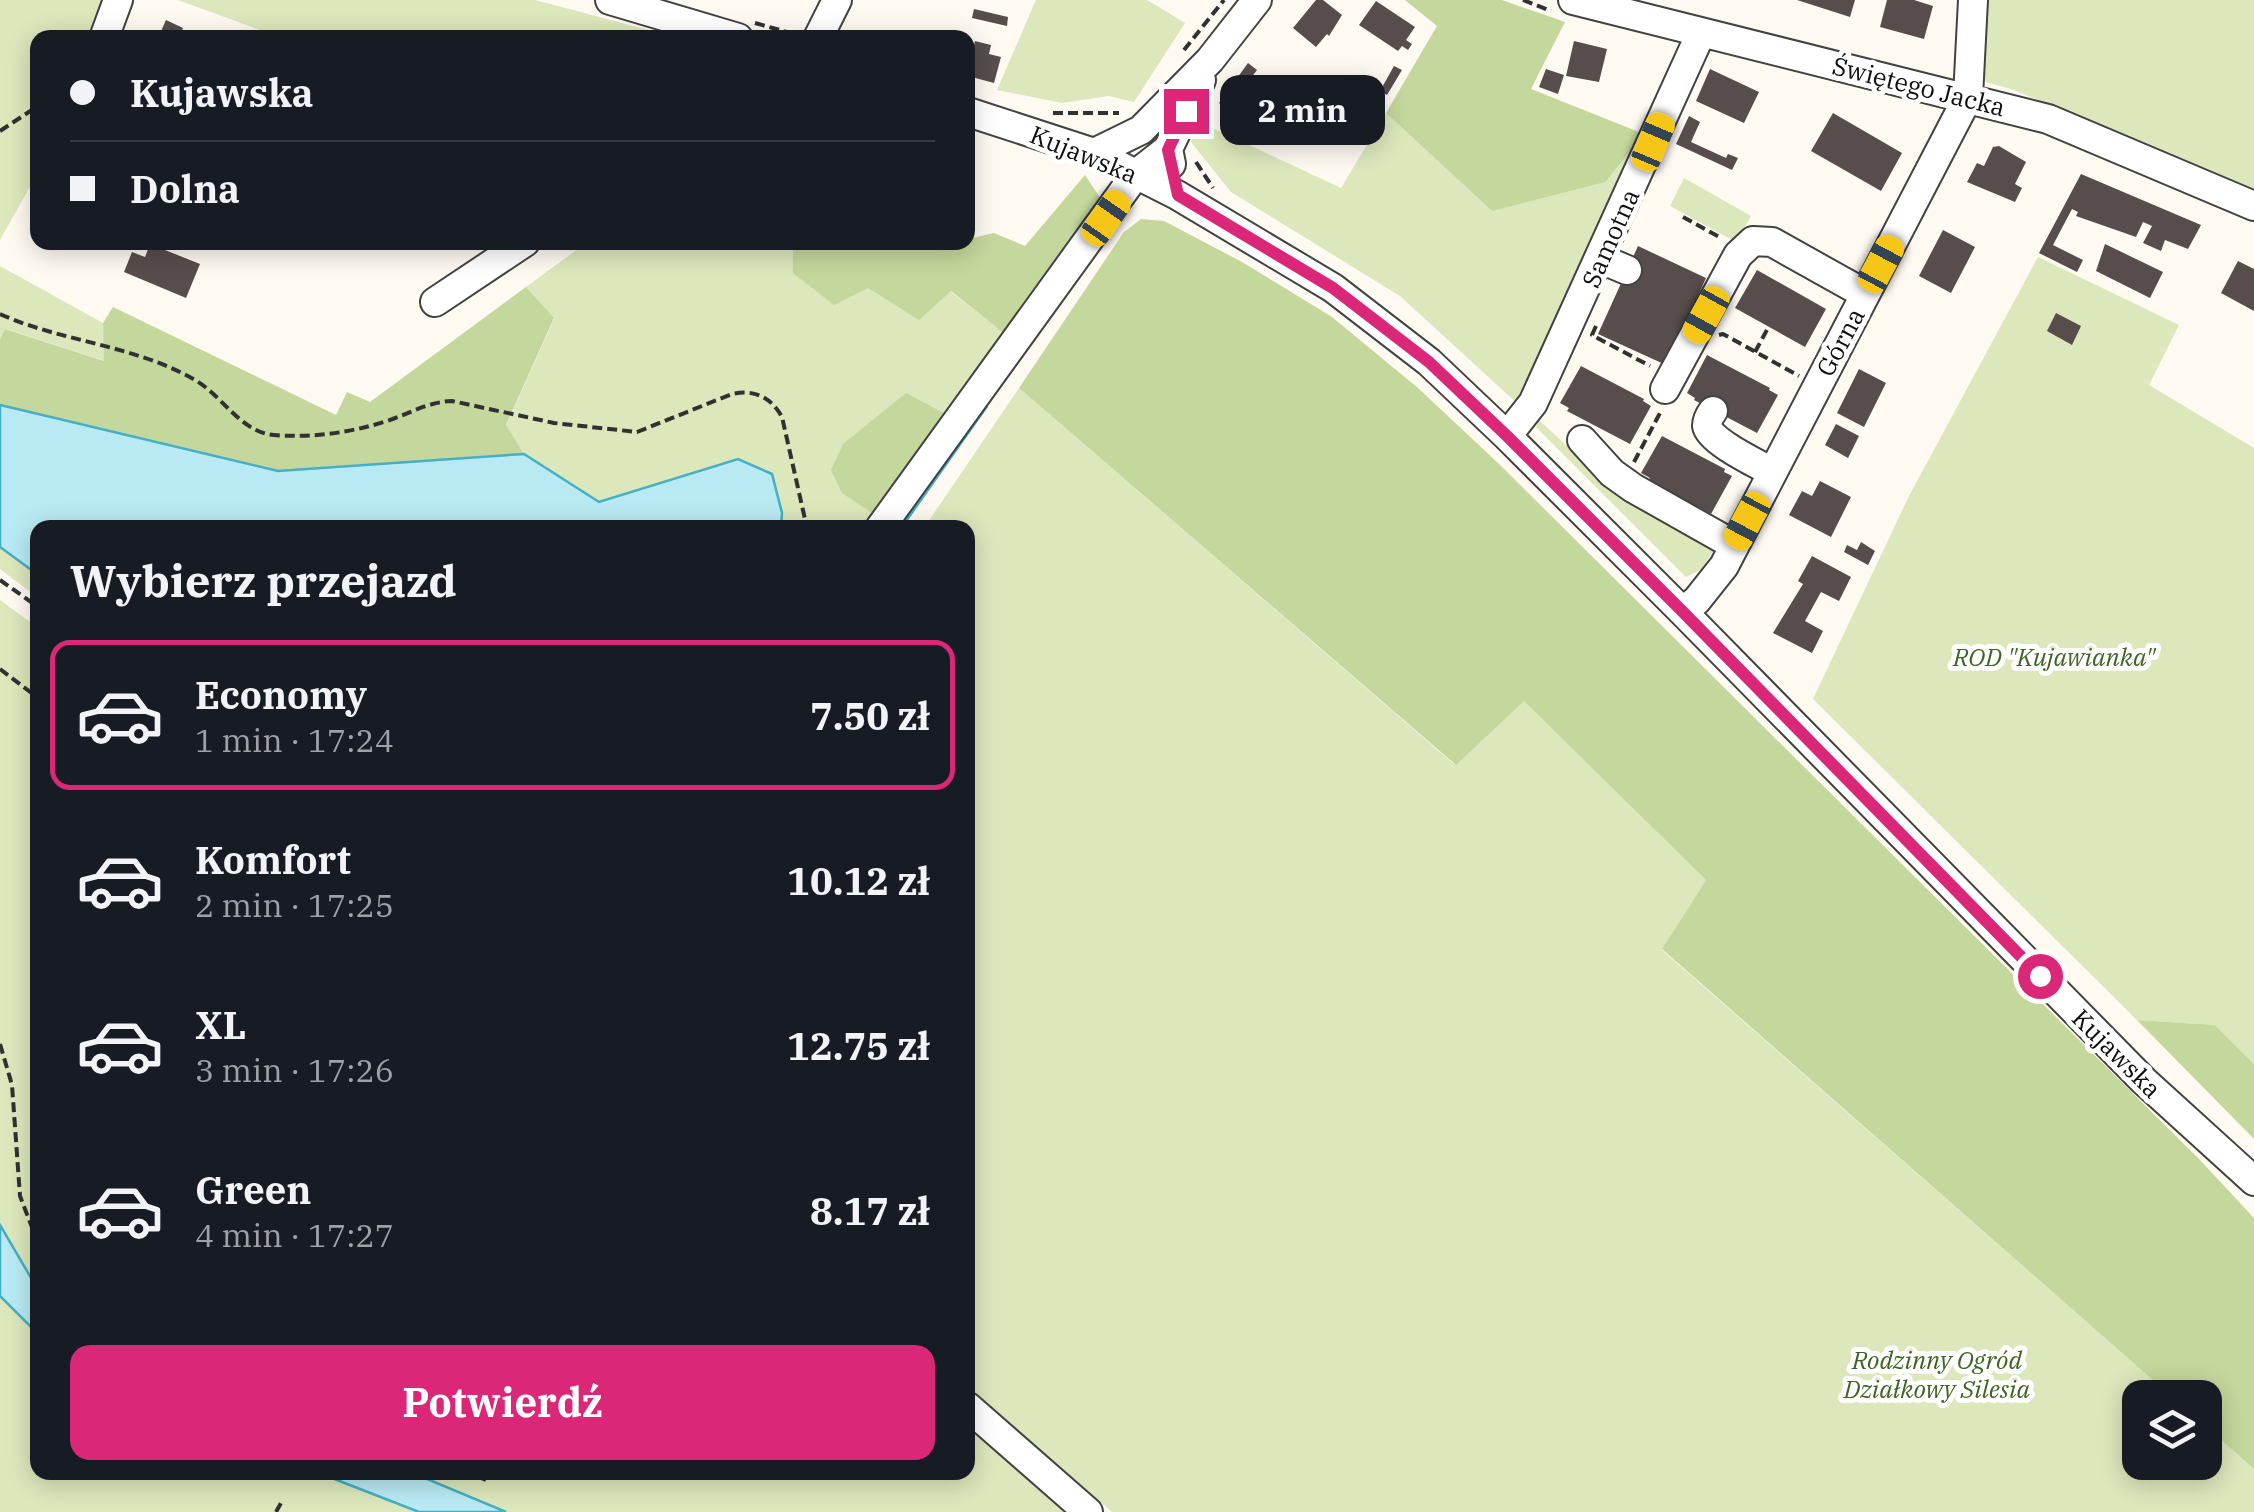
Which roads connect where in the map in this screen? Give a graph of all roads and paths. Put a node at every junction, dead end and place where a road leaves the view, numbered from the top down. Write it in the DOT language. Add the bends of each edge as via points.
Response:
graph roads {
  1 [pos="118,0"];
  2 [pos="610,0"];
  3 [pos="837,0"];
  4 [pos="1257,0"];
  5 [pos="1573,0"];
  6 [pos="1973,0"];
  7 [pos="107,30"];
  8 [pos="711,30"];
  9 [pos="822,30"];
  10 [pos="1700,33"];
  11 [pos="1210,60"];
  12 [pos="1968,97"];
  13 [pos="30,111"];
  14 [pos="975,114"];
  15 [pos="1142,130"];
  16 [pos="0,131"];
  17 [pos="1168,150"];
  18 [pos="1094,152"];
  19 [pos="1136,174"];
  20 [pos="1178,195"];
  21 [pos="2254,206"];
  22 [pos="1683,217"];
  23 [pos="513,250"];
  24 [pos="1742,251"];
  25 [pos="1601,258"];
  26 [pos="1627,270"];
  27 [pos="1865,294"];
  28 [pos="435,302"];
  29 [pos="0,314"];
  30 [pos="1600,318"];
  31 [pos="1768,328"];
  32 [pos="1691,343"];
  33 [pos="1754,352"];
  34 [pos="1802,378"];
  35 [pos="1669,384"];
  36 [pos="1713,411"];
  37 [pos="1507,436"];
  38 [pos="1582,440"];
  39 [pos="1772,472"];
  40 [pos="1622,480"];
  41 [pos="805,520"];
  42 [pos="886,520"];
  43 [pos="1734,545"];
  44 [pos="0,580"];
  45 [pos="30,601"];
  46 [pos="1683,612"];
  47 [pos="0,669"];
  48 [pos="30,692"];
  49 [pos="0,1044"];
  50 [pos="2206,1140"];
  51 [pos="2254,1181"];
  52 [pos="2254,1195"];
  53 [pos="30,1222"];
  54 [pos="975,1413"];
  55 [pos="282,1503"];
  56 [pos="276,1512"];
  57 [pos="1088,1512"];
  1 -- 7 [label="street"];
  2 -- 8 [label="street"];
  3 -- 9 [label="street"];
  4 -- 11 [label="street"];
  5 -- 10 [label="street, Świętego Jacka"];
  6 -- 12 [label="street, Górna"];
  10 -- 12 [label="street, Świętego Jacka"];
  10 -- 25 [label="street, Samotna"];
  11 -- 15 [label="street"];
  11 -- 17 [label="street"];
  12 -- 21 [label="street, Świętego Jacka" via="2048,120"];
  12 -- 27 [label="street, Górna"];
  13 -- 16 [label="path"];
  14 -- 18 [label="street, Kujawska"];
  15 -- 18 [label="street"];
  15 -- 19 [label="street"];
  17 -- 19 [label="street"];
  17 -- 20 [label="street"];
  18 -- 19 [label="street, Kujawska"];
  19 -- 20 [label="street, Kujawska"];
  19 -- 42 [label="street"];
  20 -- 37 [label="street, Kujawska" via="1333,288 1429,362"];
  22 -- 24 [label="path"];
  23 -- 28 [label="street"];
  24 -- 27 [label="street" via="1753,241 1772,242"];
  24 -- 32 [label="street"];
  25 -- 26 [label="street"];
  25 -- 37 [label="street, Samotna" via="1533,403"];
  27 -- 39 [label="street, Górna"];
  29 -- 41 [label="path" via="194,379 248,428 275,435 338,434 452,401 637,432 732,394 758,394 782,417"];
  30 -- 35 [label="path" via="1592,335"];
  31 -- 33 [label="path"];
  32 -- 33 [label="path" via="1723,334"];
  32 -- 35 [label="street"];
  33 -- 34 [label="path"];
  35 -- 40 [label="path" via="1656,422"];
  36 -- 39 [label="street" via="1708,430"];
  37 -- 46 [label="street, Kujawska"];
  38 -- 40 [label="street"];
  39 -- 43 [label="street, Górna"];
  40 -- 43 [label="street"];
  43 -- 46 [label="street, Górna"];
  44 -- 45 [label="path"];
  46 -- 50 [label="street, Kujawska"];
  47 -- 48 [label="path"];
  49 -- 53 [label="path" via="12,1085 20,1196"];
  50 -- 51 [label="street, Kujawska"];
  50 -- 52 [label="street, Kujawska"];
  54 -- 57 [label="street"];
  55 -- 56 [label="path"];
}
